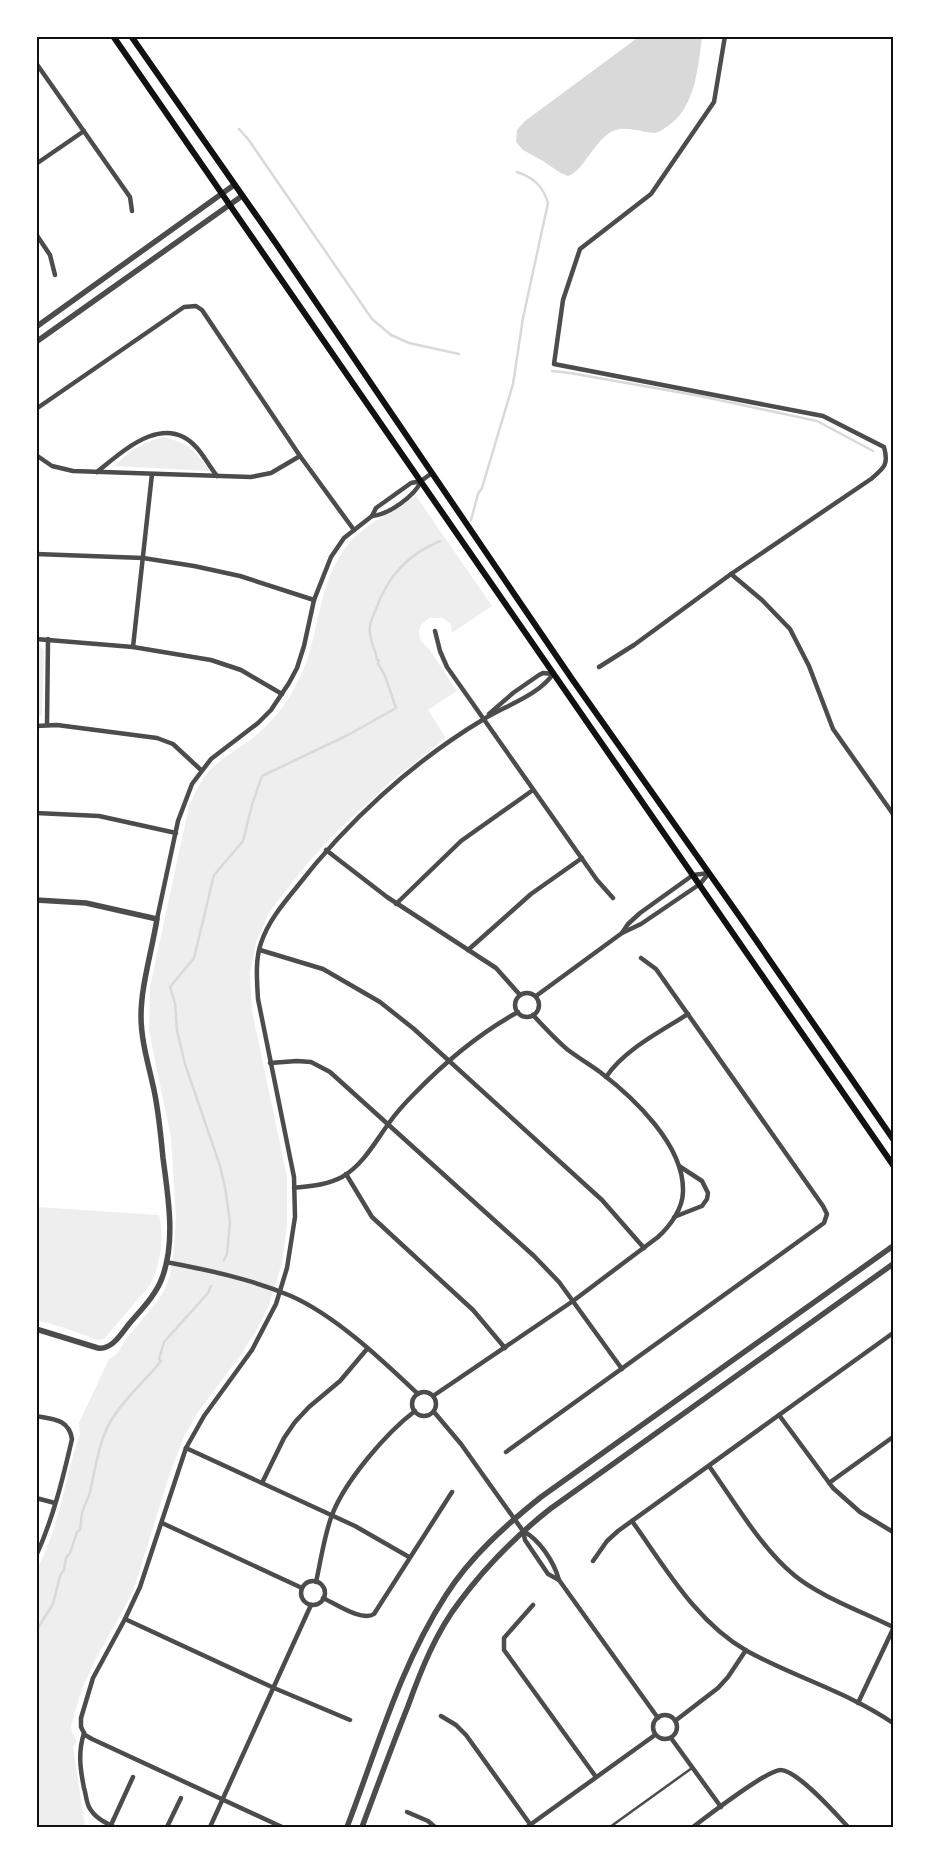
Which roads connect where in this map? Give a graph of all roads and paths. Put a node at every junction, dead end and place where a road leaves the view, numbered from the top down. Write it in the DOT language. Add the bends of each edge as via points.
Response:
graph roads {
  1 [pos="113,36"];
  2 [pos="131,36"];
  3 [pos="725,36"];
  4 [pos="36,63"];
  5 [pos="84,131"];
  6 [pos="36,164"];
  7 [pos="234,185"];
  8 [pos="222,193"];
  9 [pos="242,196"];
  10 [pos="230,204"];
  11 [pos="132,211"];
  12 [pos="36,234"];
  13 [pos="55,274"];
  14 [pos="36,327"];
  15 [pos="36,342"];
  16 [pos="36,409"];
  17 [pos="36,455"];
  18 [pos="300,456"];
  19 [pos="96,472"];
  20 [pos="432,473"];
  21 [pos="152,474"];
  22 [pos="217,476"];
  23 [pos="421,481"];
  24 [pos="372,516"];
  25 [pos="354,530"];
  26 [pos="36,554"];
  27 [pos="144,558"];
  28 [pos="731,574"];
  29 [pos="314,600"];
  30 [pos="435,631"];
  31 [pos="36,639"];
  32 [pos="48,639"];
  33 [pos="133,647"];
  34 [pos="599,667"];
  35 [pos="553,674"];
  36 [pos="572,679"];
  37 [pos="282,694"];
  38 [pos="484,719"];
  39 [pos="47,725"];
  40 [pos="36,726"];
  41 [pos="201,770"];
  42 [pos="533,790"];
  43 [pos="36,813"];
  44 [pos="893,814"];
  45 [pos="176,833"];
  46 [pos="326,850"];
  47 [pos="582,858"];
  48 [pos="709,872"];
  49 [pos="693,875"];
  50 [pos="700,884"];
  51 [pos="613,898"];
  52 [pos="36,900"];
  53 [pos="396,904"];
  54 [pos="157,920"];
  55 [pos="622,933"];
  56 [pos="260,950"];
  57 [pos="468,950"];
  58 [pos="641,958"];
  59 [pos="520,995"];
  60 [pos="536,996"];
  61 [pos="518,1012"];
  62 [pos="688,1014"];
  63 [pos="533,1015"];
  64 [pos="448,1061"];
  65 [pos="270,1063"];
  66 [pos="606,1078"];
  67 [pos="388,1124"];
  68 [pos="893,1139"];
  69 [pos="680,1166"];
  70 [pos="893,1166"];
  71 [pos="346,1174"];
  72 [pos="294,1188"];
  73 [pos="674,1217"];
  74 [pos="893,1246"];
  75 [pos="644,1248"];
  76 [pos="166,1262"];
  77 [pos="893,1264"];
  78 [pos="281,1292"];
  79 [pos="573,1301"];
  80 [pos="36,1329"];
  81 [pos="893,1333"];
  82 [pos="505,1348"];
  83 [pos="367,1349"];
  84 [pos="622,1369"];
  85 [pos="418,1394"];
  86 [pos="433,1396"];
  87 [pos="415,1411"];
  88 [pos="434,1412"];
  89 [pos="779,1415"];
  90 [pos="36,1416"];
  91 [pos="893,1437"];
  92 [pos="186,1448"];
  93 [pos="506,1452"];
  94 [pos="709,1466"];
  95 [pos="262,1483"];
  96 [pos="829,1483"];
  97 [pos="452,1492"];
  98 [pos="36,1498"];
  99 [pos="55,1503"];
  100 [pos="332,1515"];
  101 [pos="514,1519"];
  102 [pos="632,1521"];
  103 [pos="162,1523"];
  104 [pos="523,1531"];
  105 [pos="893,1532"];
  106 [pos="36,1556"];
  107 [pos="409,1557"];
  108 [pos="593,1561"];
  109 [pos="559,1580"];
  110 [pos="316,1582"];
  111 [pos="302,1588"];
  112 [pos="324,1598"];
  113 [pos="311,1604"];
  114 [pos="533,1605"];
  115 [pos="125,1619"];
  116 [pos="893,1628"];
  117 [pos="746,1650"];
  118 [pos="274,1688"];
  119 [pos="858,1703"];
  120 [pos="441,1716"];
  121 [pos="658,1718"];
  122 [pos="350,1720"];
  123 [pos="675,1721"];
  124 [pos="893,1723"];
  125 [pos="83,1732"];
  126 [pos="655,1735"];
  127 [pos="671,1738"];
  128 [pos="693,1767"];
  129 [pos="134,1777"];
  130 [pos="596,1778"];
  131 [pos="181,1798"];
  132 [pos="223,1799"];
  133 [pos="721,1807"];
  134 [pos="407,1812"];
  135 [pos="112,1826"];
  136 [pos="528,1826"];
  137 [pos="167,1827"];
  138 [pos="210,1827"];
  139 [pos="282,1827"];
  140 [pos="347,1827"];
  141 [pos="362,1827"];
  142 [pos="434,1827"];
  143 [pos="610,1827"];
  144 [pos="693,1827"];
  145 [pos="848,1827"];
  1 -- 8 [label="main road"];
  2 -- 7 [label="main road"];
  3 -- 28 [label="street" via="714,102 651,194 580,249 563,300 554,364 823,416 884,447 885,467 871,479"];
  4 -- 5 [label="street"];
  5 -- 6 [label="street"];
  5 -- 11 [label="street" via="130,197"];
  7 -- 8 [label="street"];
  7 -- 9 [label="main road"];
  8 -- 10 [label="main road"];
  8 -- 14 [label="street"];
  9 -- 10 [label="street"];
  9 -- 20 [label="main road"];
  10 -- 15 [label="street"];
  10 -- 23 [label="main road"];
  12 -- 13 [label="street" via="50,255"];
  16 -- 18 [label="street" via="184,307 196,306 202,310"];
  17 -- 19 [label="street" via="64,470"];
  18 -- 22 [label="street" via="264,476"];
  18 -- 25 [label="street"];
  19 -- 21 [label="street"];
  19 -- 22 [label="street" via="137,441 165,433 183,437 196,447"];
  20 -- 23 [label="street"];
  20 -- 36 [label="main road"];
  21 -- 22 [label="street"];
  21 -- 27 [label="street"];
  23 -- 24 [label="street" via="392,496 376,508"];
  23 -- 24 [label="street" via="417,491 390,510"];
  23 -- 35 [label="main road"];
  24 -- 25 [label="street"];
  25 -- 29 [label="street" via="331,557"];
  26 -- 27 [label="street"];
  27 -- 29 [label="street" via="240,576"];
  27 -- 33 [label="street"];
  28 -- 34 [label="street"];
  28 -- 44 [label="street" via="790,629 809,666 833,729"];
  29 -- 37 [label="street" via="297,668"];
  30 -- 38 [label="street" via="447,667"];
  31 -- 32 [label="street"];
  32 -- 33 [label="street"];
  32 -- 39 [label="street"];
  33 -- 37 [label="street" via="211,660 241,670"];
  35 -- 36 [label="main road"];
  35 -- 38 [label="street" via="522,698"];
  35 -- 38 [label="street" via="539,675"];
  35 -- 49 [label="main road"];
  36 -- 48 [label="main road"];
  37 -- 41 [label="street" via="271,710"];
  38 -- 42 [label="street"];
  38 -- 46 [label="street" via="418,765 376,800"];
  39 -- 40 [label="street"];
  39 -- 41 [label="street" via="158,738 173,744"];
  41 -- 45 [label="street" via="184,802"];
  42 -- 47 [label="street"];
  42 -- 53 [label="street" via="461,841"];
  43 -- 45 [label="street" via="99,816"];
  45 -- 54 [label="street"];
  46 -- 53 [label="street"];
  46 -- 56 [label="street" via="277,912"];
  47 -- 51 [label="street"];
  47 -- 57 [label="street" via="531,894"];
  48 -- 49 [label="street"];
  48 -- 50 [label="street"];
  48 -- 68 [label="main road"];
  49 -- 50 [label="main road"];
  49 -- 55 [label="street" via="640,913"];
  50 -- 55 [label="street"];
  50 -- 70 [label="main road"];
  52 -- 54 [label="street" via="86,903"];
  53 -- 57 [label="street"];
  54 -- 76 [label="street" via="141,1016 169,1202"];
  55 -- 60 [label="street"];
  56 -- 64 [label="street" via="323,970 348,983 380,1002"];
  56 -- 65 [label="street" via="258,999"];
  57 -- 59 [label="street" via="496,968"];
  58 -- 62 [label="street" via="656,969"];
  59 -- 60 [label="street" via="530,993"];
  59 -- 61 [label="street" via="515,1002"];
  60 -- 63 [label="street" via="539,1006"];
  61 -- 63 [label="street" via="524,1016"];
  61 -- 64 [label="street" via="477,1036"];
  62 -- 66 [label="street" via="619,1061"];
  62 -- 84 [label="street" via="826,1214 824,1223"];
  63 -- 66 [label="street" via="567,1049"];
  64 -- 67 [label="street"];
  64 -- 75 [label="street" via="602,1200"];
  65 -- 67 [label="street" via="304,1061 319,1066"];
  65 -- 72 [label="street"];
  66 -- 69 [label="street" via="638,1105 665,1137"];
  67 -- 71 [label="street" via="360,1163"];
  67 -- 79 [label="street" via="534,1256"];
  69 -- 73 [label="street" via="684,1192"];
  69 -- 73 [label="street" via="702,1181 708,1193 702,1206"];
  71 -- 72 [label="street" via="326,1184"];
  71 -- 82 [label="street" via="372,1217 473,1310"];
  72 -- 78 [label="street" via="295,1217"];
  73 -- 75 [label="street" via="668,1227"];
  74 -- 101 [label="street"];
  75 -- 79 [label="street"];
  76 -- 78 [label="street" via="253,1282"];
  76 -- 80 [label="street" via="158,1286 109,1347 98,1348"];
  77 -- 104 [label="street"];
  78 -- 83 [label="street" via="318,1311"];
  78 -- 92 [label="street" via="252,1350 204,1416"];
  79 -- 82 [label="street"];
  79 -- 84 [label="street"];
  81 -- 89 [label="street"];
  82 -- 86 [label="street"];
  83 -- 85 [label="street"];
  83 -- 95 [label="street" via="340,1381 295,1422"];
  84 -- 93 [label="street"];
  85 -- 86 [label="street" via="424,1392"];
  85 -- 87 [label="street" via="413,1402"];
  86 -- 88 [label="street" via="436,1402"];
  87 -- 88 [label="street" via="424,1416"];
  87 -- 100 [label="street" via="364,1463"];
  88 -- 101 [label="street" via="462,1444"];
  89 -- 94 [label="street"];
  89 -- 96 [label="street"];
  90 -- 99 [label="street" via="58,1420 71,1431 72,1439"];
  91 -- 96 [label="street"];
  92 -- 95 [label="street"];
  92 -- 103 [label="street"];
  94 -- 102 [label="street"];
  94 -- 116 [label="street" via="764,1543 793,1574 811,1587"];
  95 -- 100 [label="street"];
  96 -- 105 [label="street" via="860,1512"];
  97 -- 107 [label="street"];
  98 -- 99 [label="street"];
  99 -- 106 [label="street"];
  100 -- 107 [label="street"];
  100 -- 110 [label="street"];
  101 -- 104 [label="street"];
  101 -- 140 [label="street" via="447,1594 427,1627 407,1668"];
  102 -- 108 [label="street" via="607,1541"];
  102 -- 117 [label="street" via="703,1616"];
  103 -- 111 [label="street"];
  103 -- 115 [label="street"];
  104 -- 109 [label="street" via="532,1536 556,1568"];
  104 -- 109 [label="street" via="525,1540 548,1574"];
  104 -- 141 [label="street" via="458,1602 440,1633 420,1674"];
  107 -- 112 [label="street" via="378,1609 369,1617"];
  109 -- 121 [label="street"];
  110 -- 111 [label="street" via="308,1582"];
  110 -- 112 [label="street" via="324,1590"];
  111 -- 113 [label="street" via="302,1598"];
  112 -- 113 [label="street" via="317,1604"];
  113 -- 118 [label="street"];
  114 -- 130 [label="street" via="504,1638 504,1650"];
  115 -- 118 [label="street"];
  115 -- 125 [label="street" via="93,1678 81,1718"];
  116 -- 119 [label="street"];
  117 -- 119 [label="street"];
  117 -- 123 [label="street" via="718,1688"];
  118 -- 122 [label="street"];
  118 -- 132 [label="street"];
  119 -- 124 [label="street"];
  120 -- 136 [label="street" via="466,1735"];
  121 -- 123 [label="street" via="668,1716"];
  121 -- 126 [label="street" via="653,1725"];
  123 -- 127 [label="street" via="676,1732"];
  125 -- 132 [label="street"];
  125 -- 135 [label="street" via="79,1762 87,1801 94,1814"];
  126 -- 127 [label="street" via="662,1739"];
  126 -- 130 [label="street"];
  127 -- 128 [label="street"];
  128 -- 133 [label="street"];
  128 -- 143 [label="lane"];
  129 -- 135 [label="street"];
  130 -- 136 [label="street"];
  131 -- 137 [label="street"];
  132 -- 138 [label="street"];
  132 -- 139 [label="street"];
  133 -- 144 [label="street"];
  133 -- 145 [label="street" via="774,1771 781,1770 797,1778"];
  134 -- 142 [label="street"];
}
